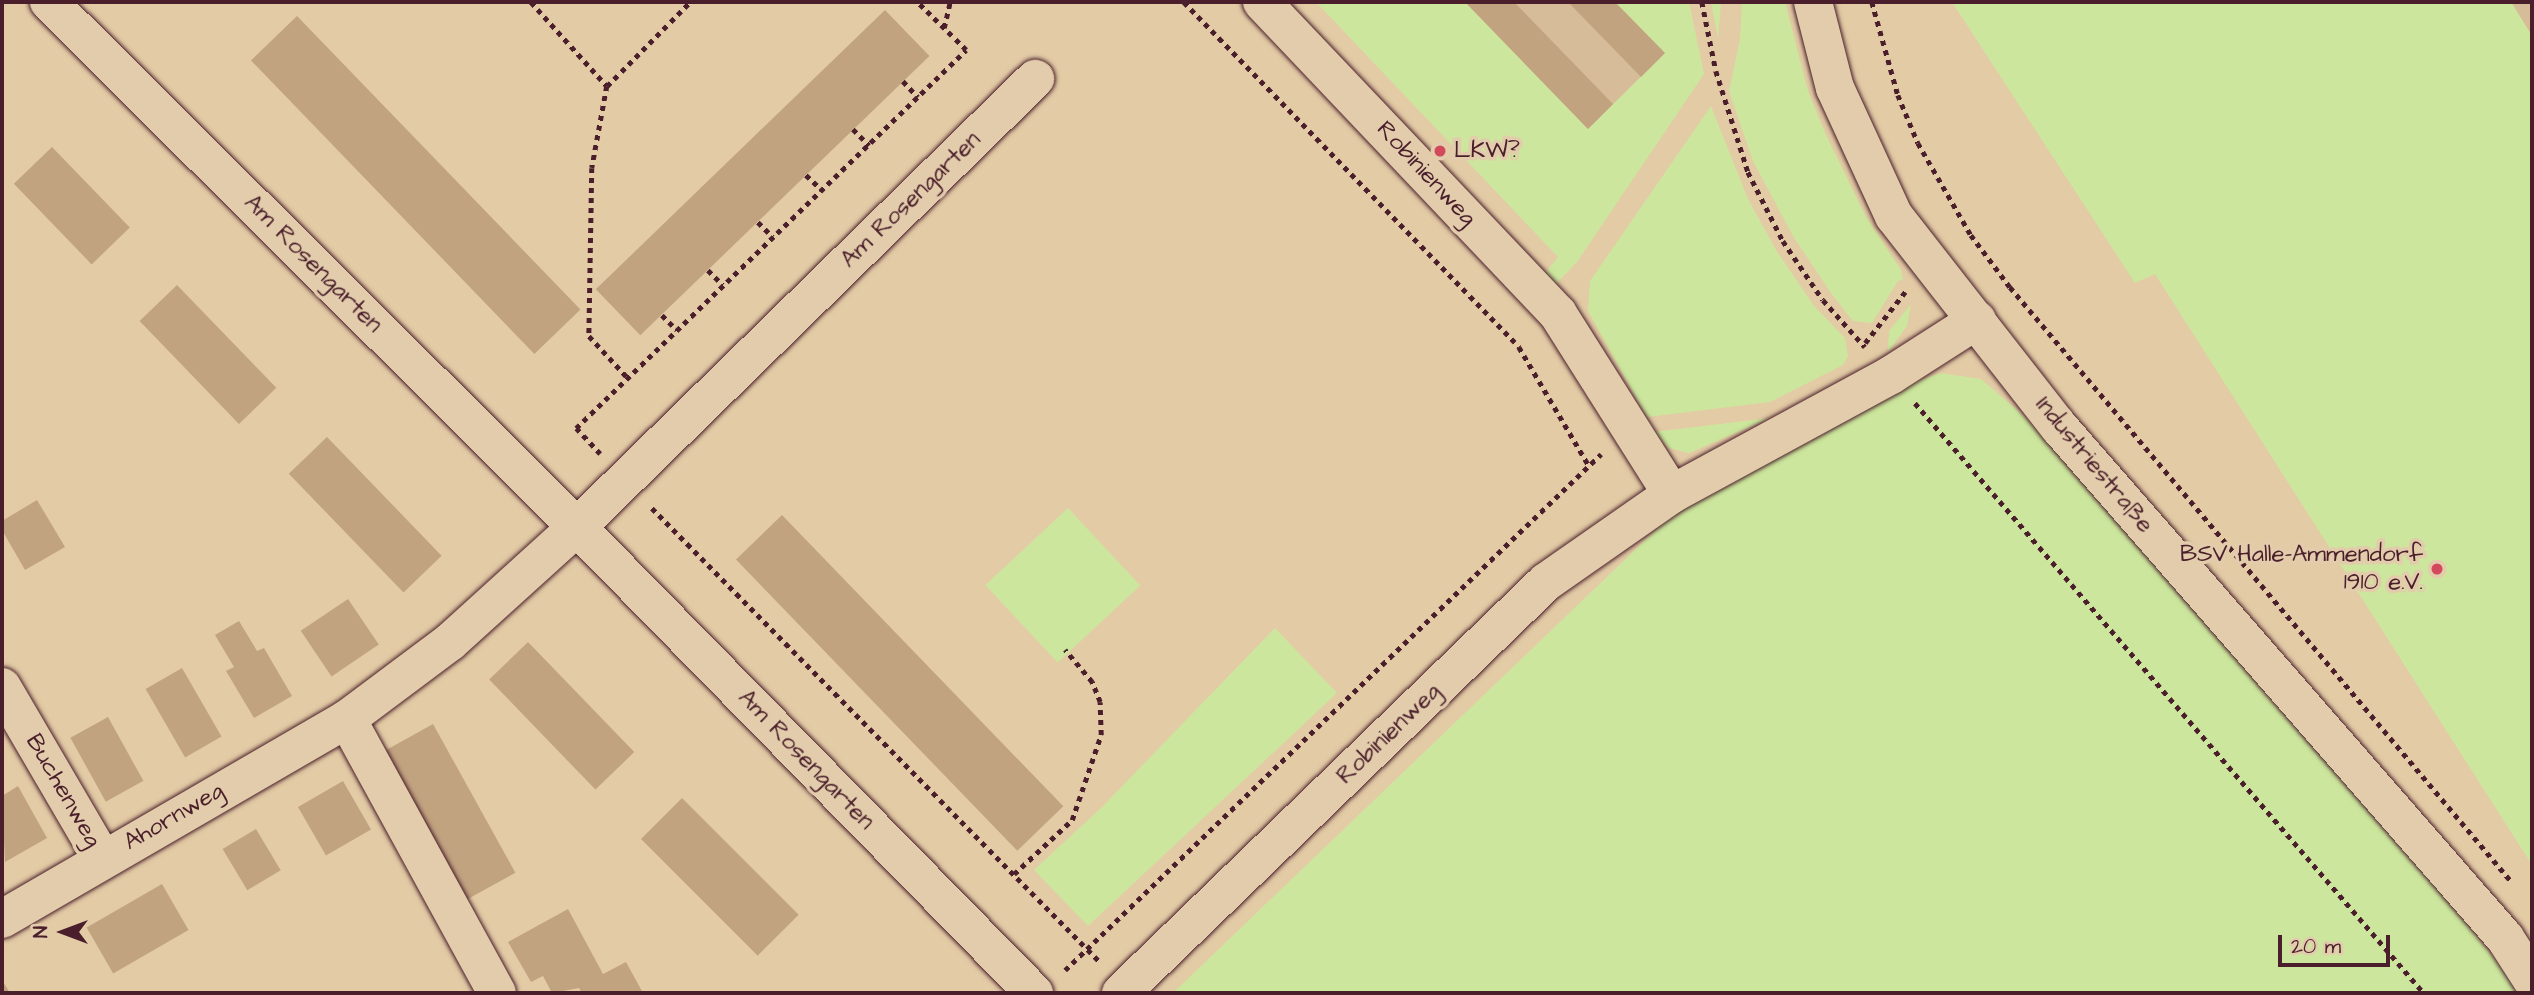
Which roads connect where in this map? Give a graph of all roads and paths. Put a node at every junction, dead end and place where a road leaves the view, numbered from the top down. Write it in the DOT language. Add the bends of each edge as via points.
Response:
graph roads {
  1 [pos="49,2"];
  2 [pos="531,2"];
  3 [pos="690,2"];
  4 [pos="917,2"];
  5 [pos="950,2"];
  6 [pos="1184,2"];
  7 [pos="1262,2"];
  8 [pos="1702,2"];
  9 [pos="1813,2"];
  10 [pos="1872,2"];
  11 [pos="944,28"];
  12 [pos="1035,79"];
  13 [pos="903,81"];
  14 [pos="607,86"];
  15 [pos="918,97"];
  16 [pos="853,129"];
  17 [pos="869,145"];
  18 [pos="806,175"];
  19 [pos="822,190"];
  20 [pos="758,222"];
  21 [pos="773,237"];
  22 [pos="708,270"];
  23 [pos="723,285"];
  24 [pos="662,315"];
  25 [pos="1977,320"];
  26 [pos="677,330"];
  27 [pos="1891,375"];
  28 [pos="628,378"];
  29 [pos="1631,429"];
  30 [pos="1588,464"];
  31 [pos="624,480"];
  32 [pos="1672,494"];
  33 [pos="577,527"];
  34 [pos="1065,649"];
  35 [pos="2,687"];
  36 [pos="347,719"];
  37 [pos="102,858"];
  38 [pos="1014,874"];
  39 [pos="2513,885"];
  40 [pos="2,919"];
  41 [pos="1087,948"];
  42 [pos="2532,980"];
  43 [pos="1047,984"];
  44 [pos="1123,991"];
  45 [pos="497,993"];
  46 [pos="2424,993"];
  1 -- 33 [label="street, Am Rosengarten"];
  2 -- 14 [label="path"];
  3 -- 14 [label="path"];
  4 -- 11 [label="path"];
  5 -- 11 [label="path"];
  6 -- 30 [label="path" via="1519,346"];
  7 -- 29 [label="street, Robinienweg" via="1558,314"];
  8 -- 27 [label="path" via="1726,106 1754,184 1783,240 1823,300"];
  9 -- 25 [label="street, Industriestraße" via="1835,88 1894,216"];
  10 -- 39 [label="path" via="1917,143 1971,235"];
  11 -- 15 [label="path" via="966,50"];
  12 -- 31 [label="street, Am Rosengarten"];
  13 -- 15 [label="path"];
  14 -- 28 [label="path" via="592,168 589,336"];
  15 -- 17 [label="path"];
  16 -- 17 [label="path"];
  17 -- 19 [label="path"];
  18 -- 19 [label="path"];
  19 -- 21 [label="path"];
  20 -- 21 [label="path"];
  21 -- 23 [label="path"];
  22 -- 23 [label="path"];
  23 -- 26 [label="path"];
  24 -- 26 [label="path"];
  25 -- 27 [label="street, Robinienweg"];
  25 -- 42 [label="street, Industriestraße" via="2059,427 2505,938"];
  26 -- 28 [label="path"];
  27 -- 32 [label="street, Robinienweg"];
  27 -- 46 [label="path"];
  28 -- 31 [label="path" via="576,428"];
  29 -- 30 [label="path"];
  29 -- 32 [label="street, Robinienweg"];
  30 -- 41 [label="path"];
  31 -- 33 [label="street, Am Rosengarten"];
  31 -- 38 [label="path"];
  32 -- 44 [label="street, Robinienweg" via="1546,582"];
  33 -- 36 [label="street, Ahornweg" via="450,642"];
  33 -- 43 [label="street, Am Rosengarten"];
  34 -- 38 [label="path" via="1092,682 1100,702 1101,735 1072,820"];
  35 -- 37 [label="street, Buchenweg"];
  36 -- 37 [label="street, Ahornweg"];
  36 -- 45 [label="street"];
  37 -- 40 [label="street, Ahornweg"];
  38 -- 41 [label="path"];
  41 -- 43 [label="path"];
  41 -- 44 [label="path"];
}
